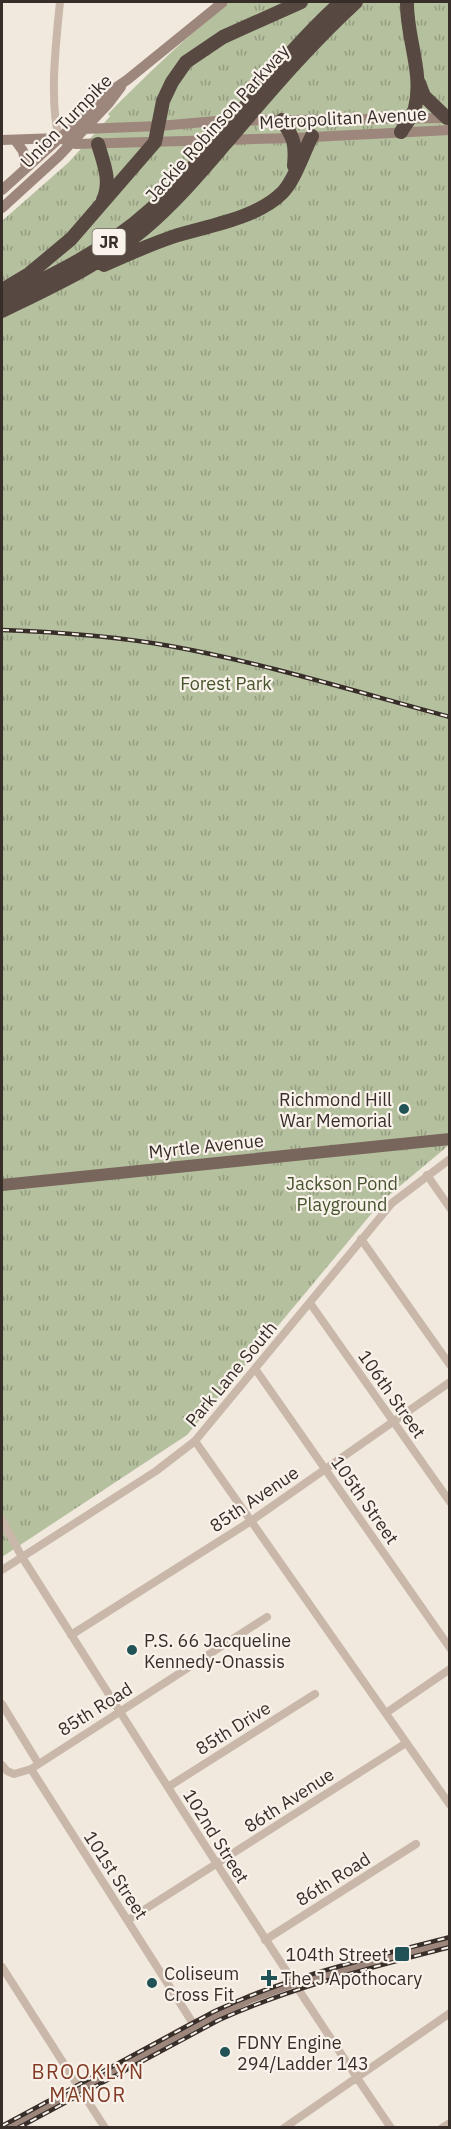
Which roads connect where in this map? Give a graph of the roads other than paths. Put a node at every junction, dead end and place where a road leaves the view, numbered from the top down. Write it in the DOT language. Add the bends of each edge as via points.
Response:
graph roads {
  1 [pos="60,2"];
  2 [pos="223,2"];
  3 [pos="301,2"];
  4 [pos="341,2"];
  5 [pos="356,2"];
  6 [pos="407,2"];
  7 [pos="416,75"];
  8 [pos="127,80"];
  9 [pos="254,102"];
  10 [pos="408,119"];
  11 [pos="282,120"];
  12 [pos="449,122"];
  13 [pos="159,126"];
  14 [pos="83,129"];
  15 [pos="401,132"];
  16 [pos="312,136"];
  17 [pos="59,138"];
  18 [pos="293,138"];
  19 [pos="15,140"];
  20 [pos="2,141"];
  21 [pos="155,142"];
  22 [pos="71,143"];
  23 [pos="113,143"];
  24 [pos="98,144"];
  25 [pos="27,168"];
  26 [pos="292,177"];
  27 [pos="2,190"];
  28 [pos="99,206"];
  29 [pos="2,208"];
  30 [pos="63,280"];
  31 [pos="2,291"];
  32 [pos="2,299"];
  33 [pos="2,311"];
  34 [pos="450,1139"];
  35 [pos="450,1159"];
  36 [pos="427,1175"];
  37 [pos="2,1185"];
  38 [pos="450,1208"];
  39 [pos="361,1239"];
  40 [pos="310,1303"];
  41 [pos="450,1365"];
  42 [pos="256,1370"];
  43 [pos="450,1382"];
  44 [pos="394,1421"];
  45 [pos="195,1441"];
  46 [pos="325,1469"];
  47 [pos="450,1502"];
  48 [pos="2,1520"];
  49 [pos="251,1521"];
  50 [pos="22,1557"];
  51 [pos="2,1570"];
  52 [pos="267,1617"];
  53 [pos="71,1635"];
  54 [pos="450,1648"];
  55 [pos="450,1669"];
  56 [pos="315,1694"];
  57 [pos="2,1704"];
  58 [pos="120,1712"];
  59 [pos="386,1713"];
  60 [pos="406,1743"];
  61 [pos="38,1763"];
  62 [pos="2,1765"];
  63 [pos="31,1768"];
  64 [pos="168,1787"];
  65 [pos="450,1805"];
  66 [pos="416,1844"];
  67 [pos="216,1864"];
  68 [pos="128,1920"];
  69 [pos="265,1940"];
  70 [pos="450,1942"];
  71 [pos="2,1968"];
  72 [pos="293,1983"];
  73 [pos="450,2013"];
  74 [pos="194,2025"];
  75 [pos="356,2077"];
  76 [pos="79,2089"];
  77 [pos="450,2122"];
  78 [pos="7,2127"];
  79 [pos="105,2127"];
  80 [pos="284,2127"];
  81 [pos="391,2127"];
  82 [pos="442,2127"];
  1 -- 17 [label="street" via="55,104"];
  2 -- 8 [label="main road, Union Turnpike"];
  3 -- 13 [label="highway" via="223,37 186,62 163,101"];
  4 -- 9 [label="highway, Jackie Robinson Parkway / JR" via="299,44"];
  5 -- 9 [label="highway, Jackie Robinson Parkway / JR"];
  6 -- 7 [label="highway"];
  7 -- 10 [label="highway" via="415,107"];
  7 -- 12 [label="highway" via="424,96"];
  8 -- 14 [label="main road, Union Turnpike"];
  8 -- 17 [label="main road, Union Turnpike" via="102,96"];
  9 -- 30 [label="highway, Jackie Robinson Parkway / JR" via="187,188 108,255"];
  9 -- 32 [label="highway, Jackie Robinson Parkway / JR" via="148,211 62,270"];
  10 -- 11 [label="main road, Metropolitan Avenue"];
  10 -- 12 [label="main road, Metropolitan Avenue"];
  10 -- 15 [label="highway"];
  11 -- 13 [label="main road, Metropolitan Avenue"];
  11 -- 18 [label="highway"];
  12 -- 15 [label="main road, Metropolitan Avenue"];
  13 -- 14 [label="main road, Metropolitan Avenue"];
  13 -- 21 [label="highway"];
  13 -- 23 [label="main road"];
  14 -- 17 [label="main road, Metropolitan Avenue"];
  14 -- 22 [label="main road, Union Turnpike"];
  15 -- 16 [label="main road, Metropolitan Avenue"];
  16 -- 18 [label="main road, Metropolitan Avenue"];
  16 -- 26 [label="highway"];
  17 -- 19 [label="main road, Metropolitan Avenue"];
  17 -- 22 [label="main road, Metropolitan Avenue"];
  17 -- 25 [label="main road, Union Turnpike"];
  18 -- 21 [label="main road, Metropolitan Avenue"];
  18 -- 26 [label="highway"];
  19 -- 20 [label="main road, Metropolitan Avenue"];
  19 -- 25 [label="main road" via="23,151"];
  21 -- 23 [label="main road, Metropolitan Avenue"];
  21 -- 28 [label="highway"];
  22 -- 24 [label="main road, Metropolitan Avenue"];
  22 -- 29 [label="main road, Union Turnpike"];
  23 -- 24 [label="main road, Metropolitan Avenue"];
  24 -- 28 [label="highway" via="107,180 107,191"];
  25 -- 27 [label="main road, Union Turnpike"];
  26 -- 30 [label="highway" via="280,195 249,214 169,238 83,276"];
  28 -- 31 [label="highway" via="52,256"];
  30 -- 33 [label="highway, Jackie Robinson Parkway / JR"];
  34 -- 37 [label="main road, Myrtle Avenue"];
  35 -- 36 [label="street, Park Lane South"];
  36 -- 38 [label="street"];
  36 -- 39 [label="street, Park Lane South" via="392,1203"];
  39 -- 40 [label="street, Park Lane South"];
  39 -- 41 [label="street"];
  40 -- 42 [label="street, Park Lane South"];
  40 -- 44 [label="street, 106th Street"];
  42 -- 45 [label="street, Park Lane South"];
  42 -- 46 [label="street, 105th Street"];
  43 -- 44 [label="street, 85th Avenue"];
  44 -- 46 [label="street, 85th Avenue"];
  44 -- 47 [label="street, 106th Street"];
  45 -- 49 [label="street"];
  45 -- 50 [label="street, Park Lane South" via="156,1471"];
  46 -- 49 [label="street, 85th Avenue"];
  46 -- 54 [label="street, 105th Street"];
  48 -- 50 [label="street, 102nd Street"];
  49 -- 53 [label="street, 85th Avenue"];
  49 -- 59 [label="street"];
  50 -- 51 [label="street, Park Lane South"];
  50 -- 53 [label="street, 102nd Street"];
  52 -- 58 [label="street, 85th Road"];
  53 -- 58 [label="street, 102nd Street"];
  55 -- 59 [label="street"];
  56 -- 64 [label="street, 85th Drive"];
  57 -- 61 [label="street"];
  58 -- 61 [label="street, 85th Road"];
  58 -- 64 [label="street, 102nd Street"];
  59 -- 60 [label="street"];
  60 -- 65 [label="street"];
  60 -- 67 [label="street, 86th Avenue"];
  61 -- 63 [label="street, 85th Road"];
  62 -- 63 [label="street" via="14,1774"];
  63 -- 68 [label="street, 101st Street"];
  64 -- 67 [label="street, 102nd Street"];
  66 -- 69 [label="street, 86th Road"];
  67 -- 68 [label="street, 86th Avenue"];
  67 -- 69 [label="street, 102nd Street"];
  68 -- 74 [label="street, 101st Street"];
  69 -- 72 [label="street, 102nd Street"];
  70 -- 72 [label="main road"];
  71 -- 76 [label="street"];
  72 -- 74 [label="main road"];
  72 -- 75 [label="street, 102nd Street"];
  73 -- 75 [label="street"];
  74 -- 76 [label="main road"];
  75 -- 80 [label="street"];
  75 -- 81 [label="street, 102nd Street"];
  76 -- 78 [label="main road"];
  76 -- 79 [label="street"];
  77 -- 82 [label="street"];
}
